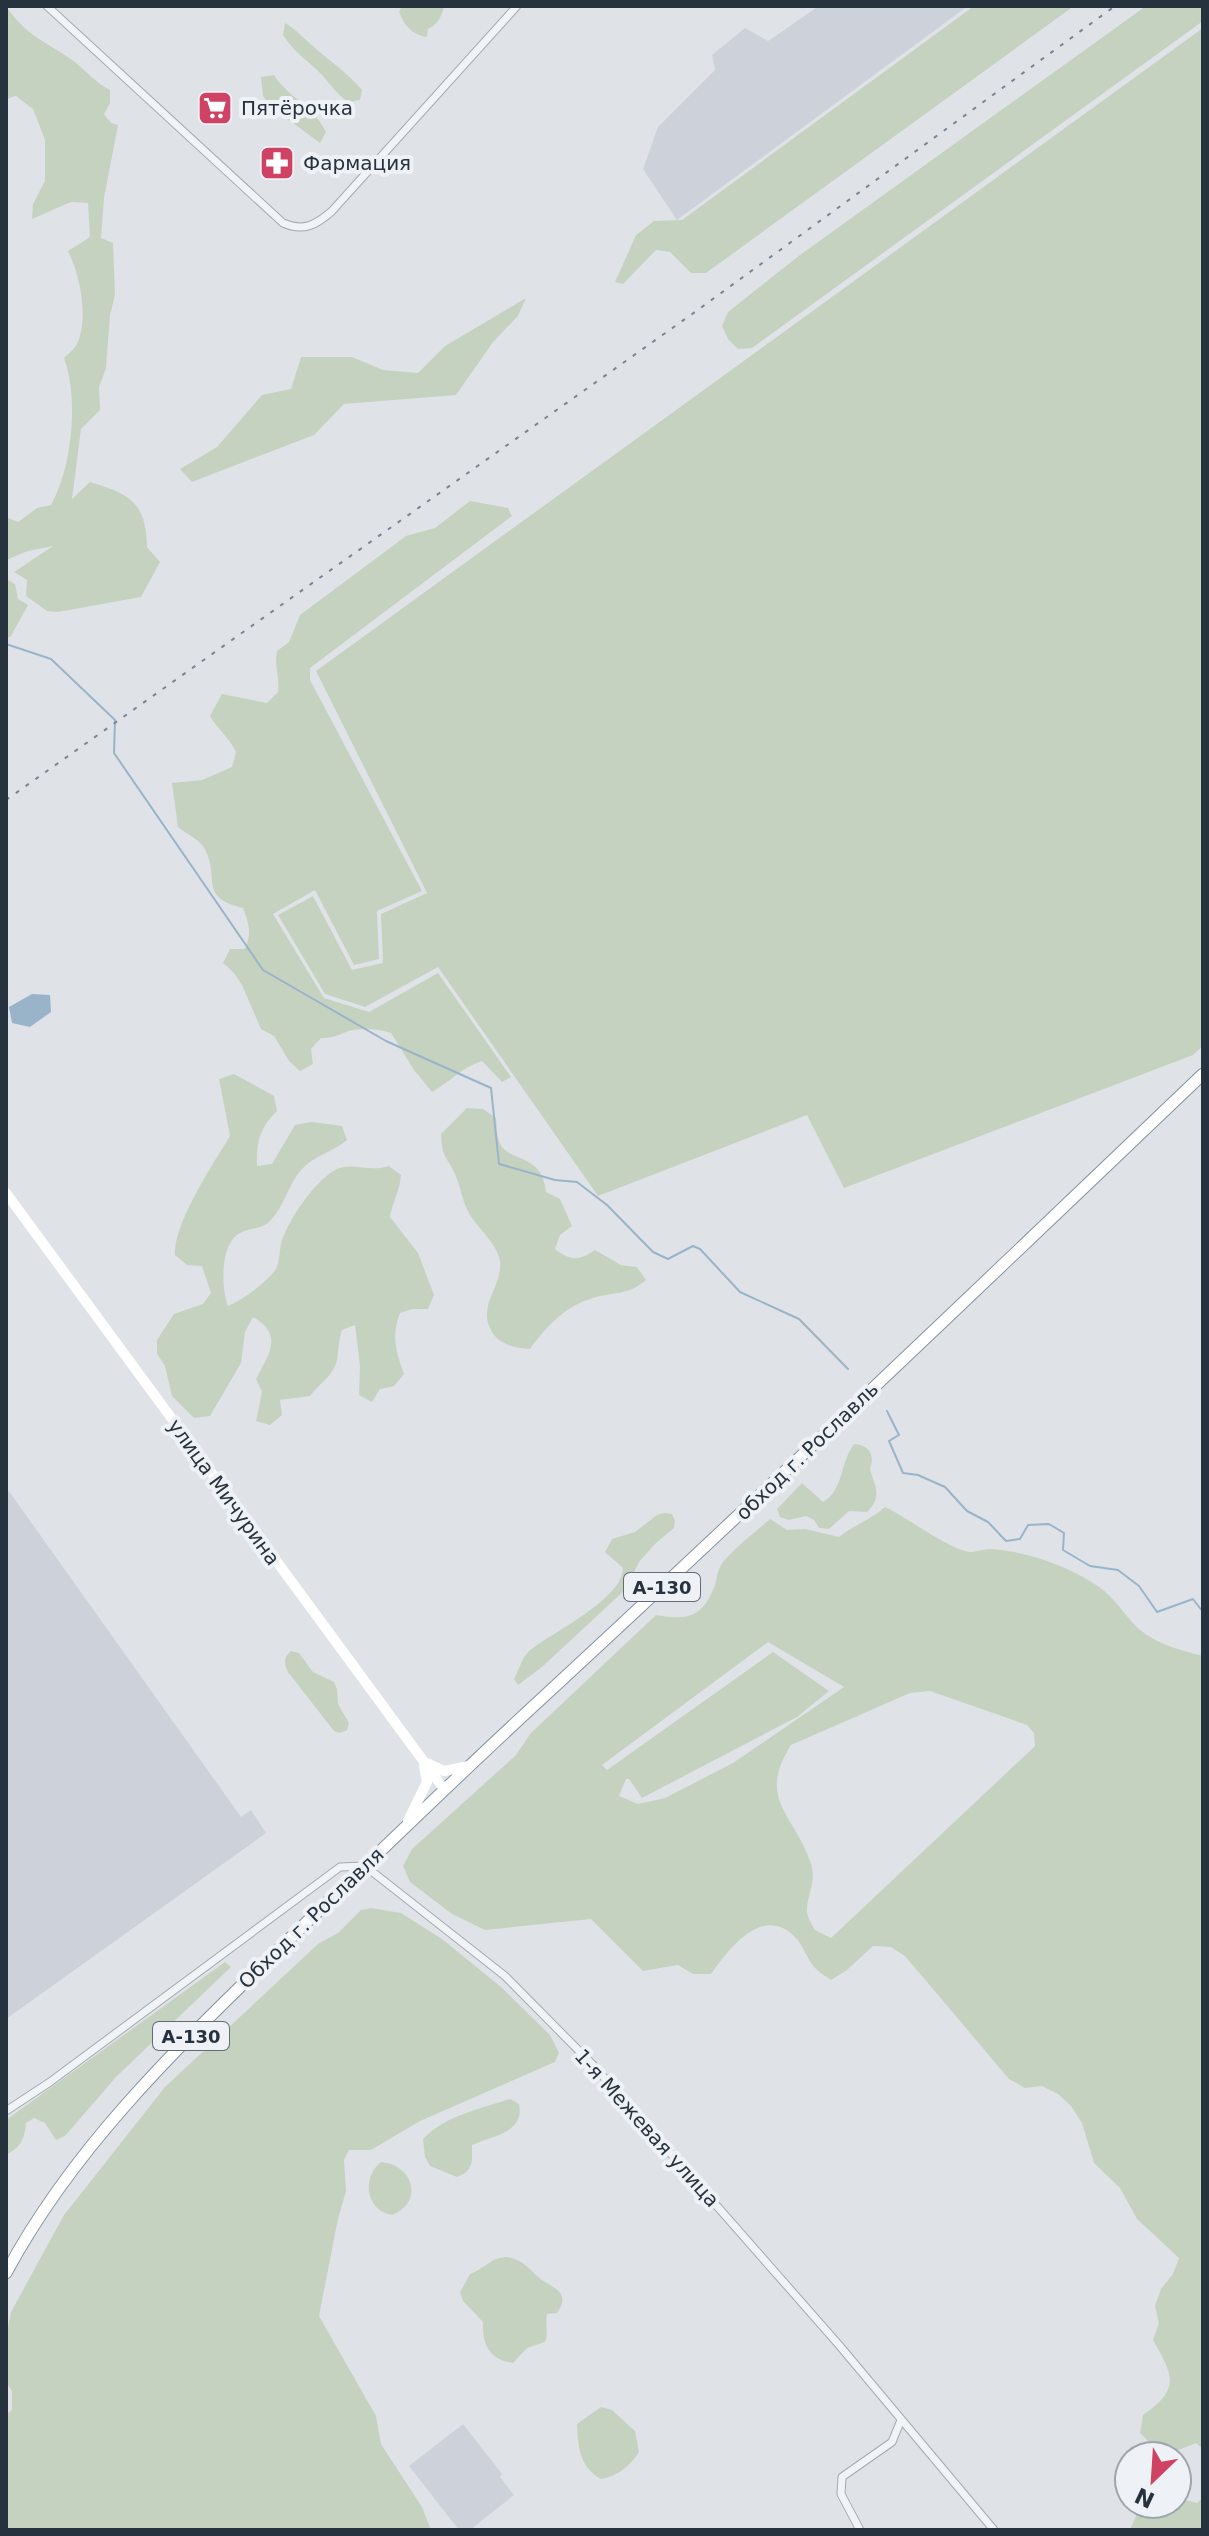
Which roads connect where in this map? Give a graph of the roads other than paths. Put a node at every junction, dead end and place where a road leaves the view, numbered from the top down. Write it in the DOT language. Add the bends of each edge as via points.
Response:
graph roads {
  1 [pos="47,6"];
  2 [pos="517,6"];
  3 [pos="1203,1074"];
  4 [pos="6,1193"];
  5 [pos="422,1760"];
  6 [pos="469,1766"];
  7 [pos="444,1789"];
  8 [pos="406,1825"];
  9 [pos="365,1866"];
  10 [pos="6,2111"];
  11 [pos="6,2273"];
  12 [pos="901,2420"];
  13 [pos="860,2530"];
  14 [pos="994,2530"];
  1 -- 2 [label="street" via="283,223 307,228 332,211"];
  3 -- 6 [label="highway, обход г. Рославль / А-130"];
  4 -- 5 [label="main road, улица Мичурина"];
  5 -- 6 [label="main road" via="444,1771"];
  5 -- 7 [label="main road, улица Мичурина"];
  5 -- 8 [label="main road" via="427,1782"];
  6 -- 7 [label="highway, обход г. Рославль / А-130"];
  7 -- 8 [label="highway, обход г. Рославль / А-130"];
  8 -- 9 [label="highway, Обход г. Рославля / А-130"];
  9 -- 10 [label="street" via="340,1867"];
  9 -- 11 [label="highway, Обход г. Рославля / А-130" via="112,2118 65,2178"];
  9 -- 12 [label="street, 1-я Межевая улица" via="505,1976 595,2067"];
  12 -- 13 [label="street" via="892,2442 842,2477 841,2494"];
  12 -- 14 [label="street, 1-я Межевая улица"];
}
